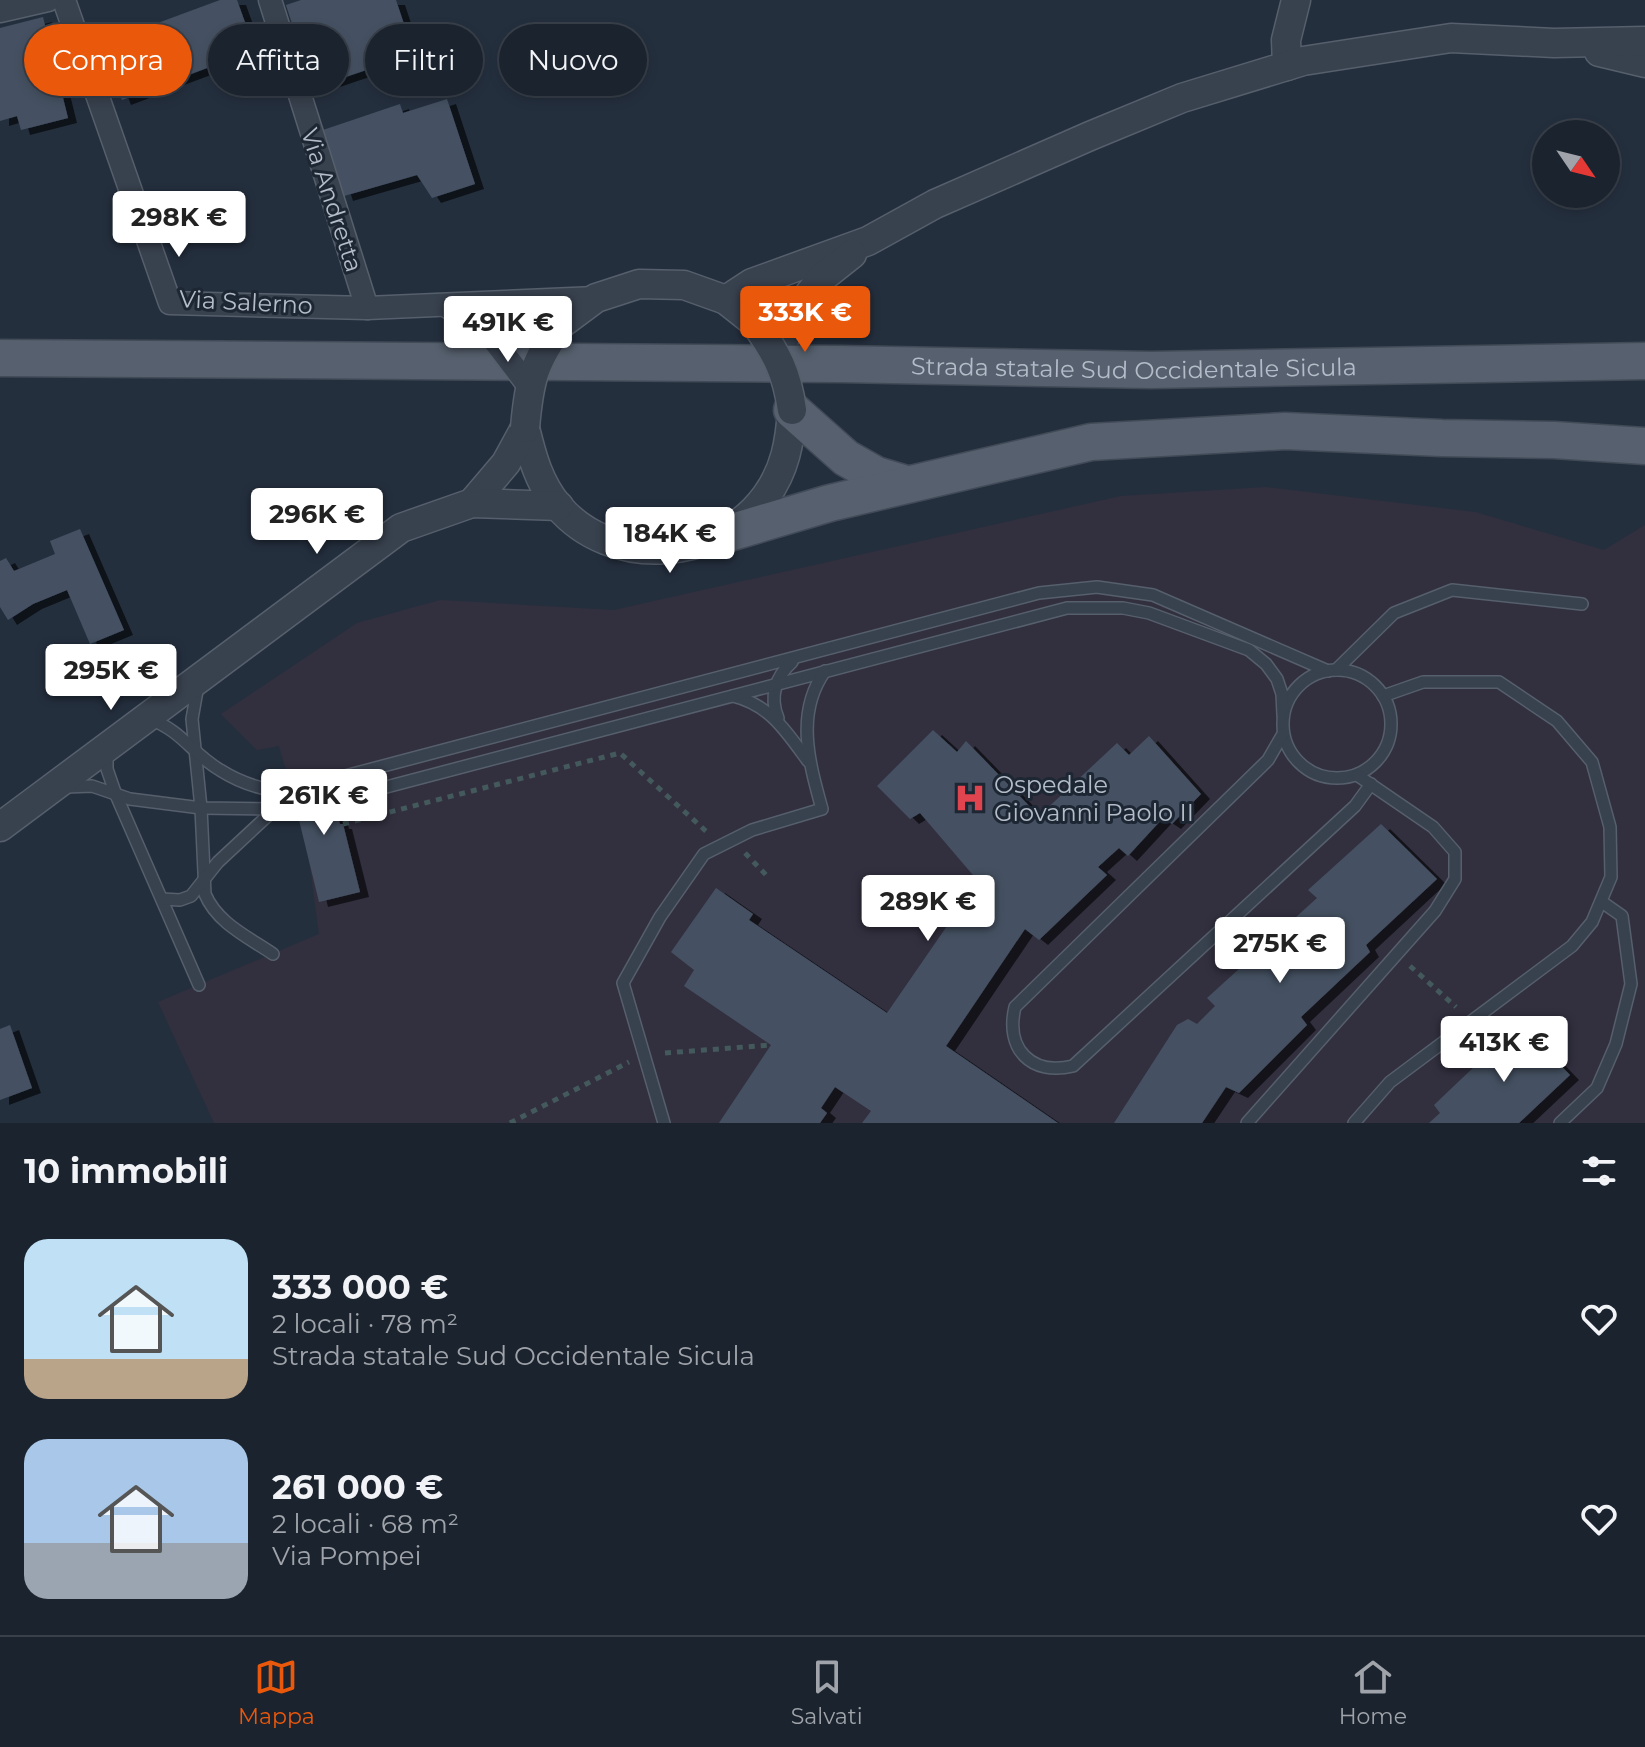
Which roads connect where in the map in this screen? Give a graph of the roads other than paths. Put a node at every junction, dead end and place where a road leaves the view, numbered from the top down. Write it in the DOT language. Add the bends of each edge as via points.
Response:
graph roads {
  1 [pos="48,0"];
  2 [pos="64,0"];
  3 [pos="270,0"];
  4 [pos="1296,0"];
  5 [pos="0,11"];
  6 [pos="1645,41"];
  7 [pos="1554,43"];
  8 [pos="1645,63"];
  9 [pos="1287,66"];
  10 [pos="868,241"];
  11 [pos="596,298"];
  12 [pos="726,300"];
  13 [pos="447,306"];
  14 [pos="367,308"];
  15 [pos="776,353"];
  16 [pos="0,358"];
  17 [pos="1645,361"];
  18 [pos="528,385"];
  19 [pos="792,410"];
  20 [pos="525,428"];
  21 [pos="1645,446"];
  22 [pos="906,484"];
  23 [pos="472,503"];
  24 [pos="559,506"];
  25 [pos="719,536"];
  26 [pos="1582,604"];
  27 [pos="779,666"];
  28 [pos="1332,670"];
  29 [pos="825,671"];
  30 [pos="200,677"];
  31 [pos="796,678"];
  32 [pos="776,683"];
  33 [pos="730,696"];
  34 [pos="1383,696"];
  35 [pos="808,702"];
  36 [pos="1283,715"];
  37 [pos="147,717"];
  38 [pos="780,722"];
  39 [pos="1283,734"];
  40 [pos="107,748"];
  41 [pos="194,748"];
  42 [pos="808,761"];
  43 [pos="1357,775"];
  44 [pos="1371,784"];
  45 [pos="53,789"];
  46 [pos="116,795"];
  47 [pos="201,808"];
  48 [pos="275,809"];
  49 [pos="0,827"];
  50 [pos="205,882"];
  51 [pos="162,899"];
  52 [pos="1602,902"];
  53 [pos="273,954"];
  54 [pos="199,985"];
  55 [pos="664,1123"];
  56 [pos="1247,1123"];
  57 [pos="1354,1123"];
  58 [pos="1560,1123"];
  1 -- 5 [label="street"];
  2 -- 14 [label="street, Via Salerno" via="170,303"];
  3 -- 14 [label="street, Via Andretta"];
  4 -- 9 [label="street" via="1286,40"];
  6 -- 7 [label="street"];
  7 -- 8 [label="street"];
  7 -- 9 [label="street" via="1451,38"];
  9 -- 10 [label="street" via="1182,98 1090,136 935,204"];
  10 -- 12 [label="street" via="752,283"];
  10 -- 15 [label="street" via="823,277"];
  11 -- 12 [label="street" via="654,284 684,285"];
  11 -- 13 [label="street, Via Salerno"];
  11 -- 18 [label="street, bridge" via="561,324 540,353"];
  12 -- 15 [label="street, bridge" via="755,323"];
  13 -- 14 [label="street, Via Salerno"];
  13 -- 18 [label="street, bridge" via="493,339"];
  15 -- 19 [label="street, bridge"];
  16 -- 17 [label="main road, Strada statale Sud Occidentale Sicula" via="1151,370"];
  18 -- 20 [label="street, bridge"];
  19 -- 22 [label="main road" via="846,458"];
  19 -- 25 [label="street" via="790,441 766,497"];
  20 -- 23 [label="street" via="506,463"];
  20 -- 24 [label="street" via="535,470"];
  21 -- 22 [label="main road" via="1285,431 1091,442"];
  22 -- 25 [label="main road"];
  23 -- 24 [label="street"];
  23 -- 30 [label="street" via="401,528"];
  24 -- 25 [label="street" via="585,529 617,544 662,550"];
  26 -- 28 [label="lane" via="1452,590 1394,613"];
  27 -- 28 [label="lane" via="1039,593 1097,587 1153,595"];
  27 -- 31 [label="lane"];
  27 -- 32 [label="lane"];
  27 -- 41 [label="lane" via="292,793 251,786 218,769"];
  28 -- 34 [label="lane" via="1355,673"];
  28 -- 36 [label="lane" via="1302,683 1289,697"];
  29 -- 31 [label="lane"];
  29 -- 35 [label="lane"];
  29 -- 36 [label="lane" via="1067,608 1123,608 1249,650 1277,679"];
  30 -- 37 [label="street"];
  30 -- 41 [label="lane" via="192,719"];
  31 -- 32 [label="lane"];
  31 -- 35 [label="lane"];
  32 -- 33 [label="lane"];
  32 -- 38 [label="lane" via="774,710"];
  33 -- 38 [label="lane" via="766,709"];
  33 -- 48 [label="lane" via="314,806"];
  34 -- 43 [label="lane" via="1391,733 1373,765"];
  34 -- 52 [label="lane" via="1423,682 1499,682 1557,721 1592,762 1610,827 1611,877"];
  35 -- 42 [label="lane"];
  36 -- 39 [label="lane"];
  37 -- 40 [label="street"];
  37 -- 41 [label="lane" via="177,731"];
  38 -- 42 [label="lane"];
  39 -- 43 [label="lane" via="1302,767 1338,779"];
  39 -- 44 [label="lane" via="1268,760 1015,1007 1013,1036 1030,1061 1043,1068 1073,1066 1355,806"];
  40 -- 45 [label="street"];
  40 -- 46 [label="lane"];
  41 -- 47 [label="lane"];
  42 -- 55 [label="lane" via="822,809 752,830 704,854 623,983"];
  43 -- 44 [label="lane"];
  44 -- 56 [label="lane" via="1433,827 1455,852 1455,879 1435,911"];
  45 -- 46 [label="lane" via="92,786"];
  45 -- 49 [label="street"];
  46 -- 47 [label="lane"];
  46 -- 51 [label="lane"];
  47 -- 48 [label="lane"];
  47 -- 50 [label="lane"];
  48 -- 50 [label="lane" via="218,862"];
  50 -- 51 [label="lane" via="191,896"];
  50 -- 53 [label="lane" via="210,906 220,918"];
  51 -- 54 [label="lane"];
  52 -- 57 [label="lane" via="1572,946 1390,1082"];
  52 -- 58 [label="lane" via="1622,916 1631,984 1616,1044 1597,1088"];
}
